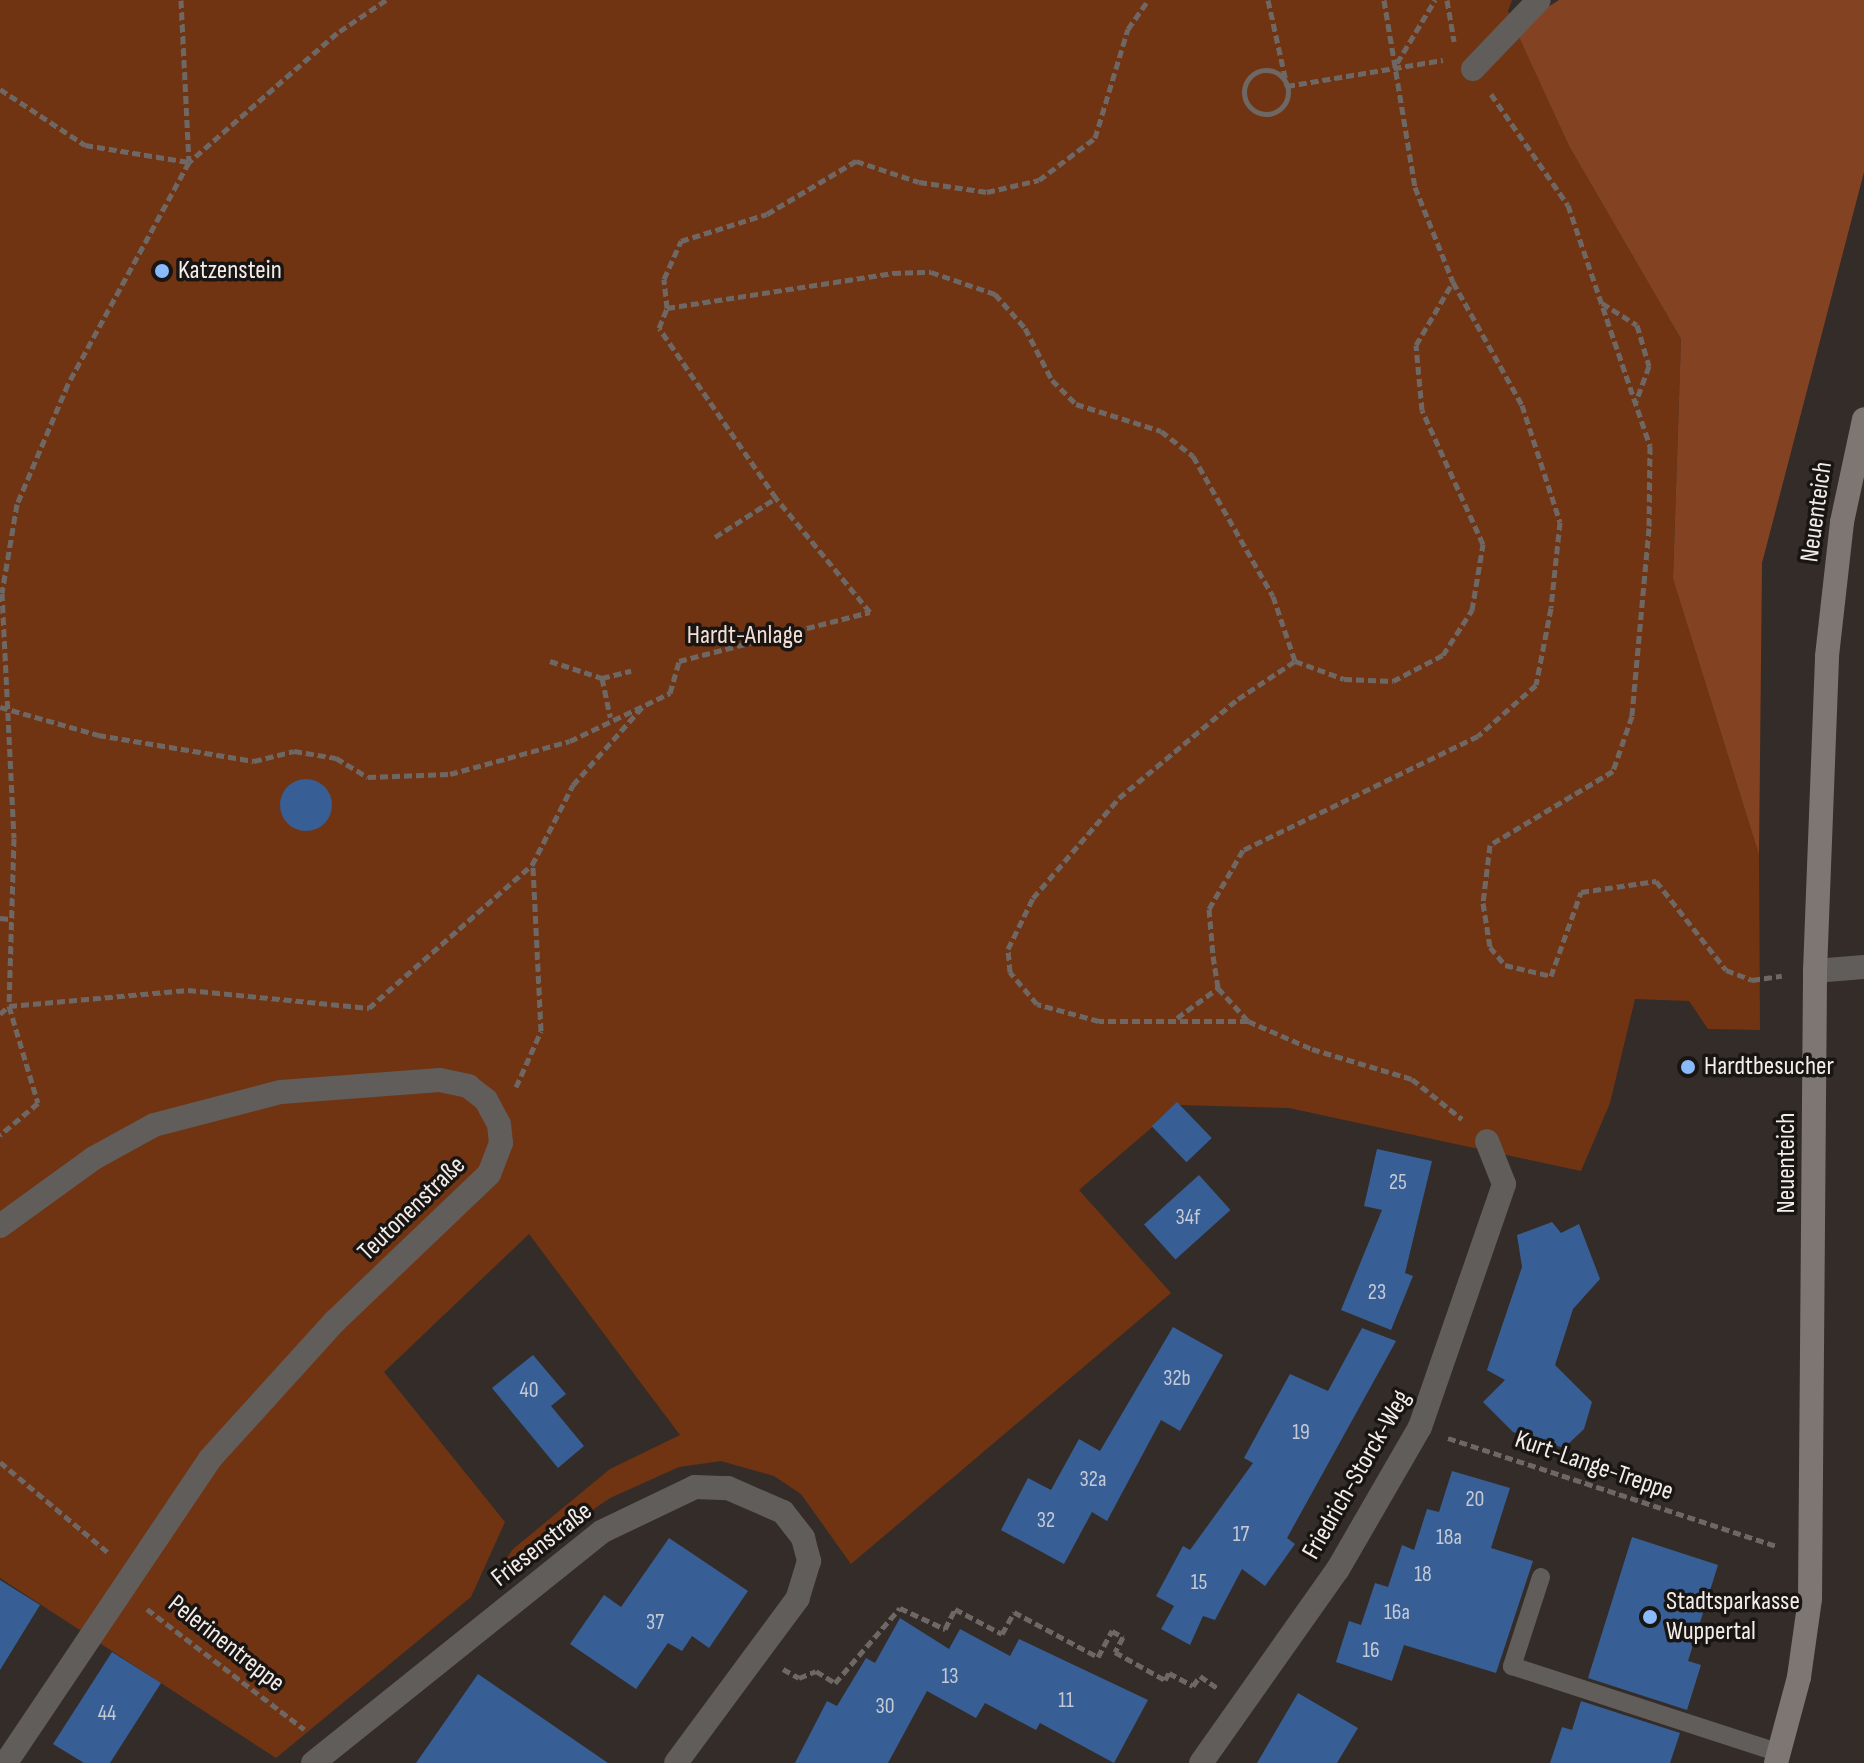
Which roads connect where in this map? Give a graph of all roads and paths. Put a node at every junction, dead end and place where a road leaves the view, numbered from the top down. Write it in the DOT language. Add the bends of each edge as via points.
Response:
graph roads {
  1 [pos="181,0"];
  2 [pos="386,0"];
  3 [pos="1148,0"];
  4 [pos="1268,0"];
  5 [pos="1384,0"];
  6 [pos="1435,0"];
  7 [pos="1447,0"];
  8 [pos="1539,0"];
  9 [pos="1454,41"];
  10 [pos="1397,64"];
  11 [pos="1473,69"];
  12 [pos="1287,86"];
  13 [pos="0,89"];
  14 [pos="189,162"];
  15 [pos="1453,282"];
  16 [pos="1601,303"];
  17 [pos="667,308"];
  18 [pos="1635,403"];
  19 [pos="1864,419"];
  20 [pos="776,498"];
  21 [pos="715,537"];
  22 [pos="1,594"];
  23 [pos="550,661"];
  24 [pos="1295,661"];
  25 [pos="631,671"];
  26 [pos="602,678"];
  27 [pos="647,702"];
  28 [pos="0,707"];
  29 [pos="9,711"];
  30 [pos="610,717"];
  31 [pos="532,865"];
  32 [pos="0,918"];
  33 [pos="10,919"];
  34 [pos="1864,967"];
  35 [pos="1815,971"];
  36 [pos="1218,988"];
  37 [pos="9,1006"];
  38 [pos="0,1014"];
  39 [pos="1177,1018"];
  40 [pos="1248,1021"];
  41 [pos="1442,1101"];
  42 [pos="499,1124"];
  43 [pos="0,1135"];
  44 [pos="1487,1141"];
  45 [pos="0,1226"];
  46 [pos="1445,1437"];
  47 [pos="0,1462"];
  48 [pos="1813,1556"];
  49 [pos="1541,1577"];
  50 [pos="125,1579"];
  51 [pos="758,1655"];
  52 [pos="1241,1704"];
  53 [pos="308,1732"];
  54 [pos="1778,1758"];
  55 [pos="6,1763"];
  56 [pos="313,1763"];
  57 [pos="676,1763"];
  58 [pos="1201,1763"];
  1 -- 14 [label="path"];
  2 -- 14 [label="path" via="337,33"];
  3 -- 17 [label="path" via="1128,29 1095,138 1039,180 987,192 919,182 856,161 767,214 681,241 664,279"];
  4 -- 12 [label="path"];
  5 -- 10 [label="path"];
  6 -- 10 [label="path"];
  7 -- 9 [label="path"];
  8 -- 11 [label="street"];
  10 -- 11 [label="path" via="1440,59"];
  10 -- 12 [label="path"];
  10 -- 15 [label="path" via="1397,109 1415,187"];
  11 -- 16 [label="path" via="1568,205"];
  12 -- 12 [label="path" via="1265,70 1252,75 1244,95 1257,112 1271,114 1287,100"];
  13 -- 14 [label="path" via="85,145"];
  14 -- 22 [label="path" via="68,384 17,504"];
  15 -- 24 [label="path" via="1416,345 1422,410 1483,544 1472,610 1443,655 1393,681 1344,679"];
  15 -- 36 [label="path" via="1522,405 1560,522 1536,685 1478,736 1243,850 1209,909"];
  16 -- 18 [label="path"];
  16 -- 18 [label="path" via="1637,325 1649,366"];
  17 -- 20 [label="path" via="659,328"];
  17 -- 24 [label="path" via="893,273 931,272 995,294 1025,328 1052,380 1076,404 1112,420 1161,431 1193,456 1273,596"];
  18 -- 35 [label="path" via="1650,446 1632,716 1613,771 1490,845 1483,903 1490,947 1505,965 1551,976 1581,892 1656,881 1726,970 1752,980"];
  19 -- 35 [label="street, Neuenteich" via="1842,522 1827,656"];
  20 -- 21 [label="path"];
  20 -- 27 [label="path" via="870,612 679,661 670,693"];
  22 -- 29 [label="path"];
  23 -- 26 [label="path"];
  24 -- 39 [label="path" via="1238,699 1119,798 1033,898 1008,949 1010,972 1037,1004 1099,1021"];
  25 -- 26 [label="path"];
  26 -- 30 [label="path"];
  27 -- 30 [label="path"];
  27 -- 31 [label="path" via="573,785"];
  28 -- 29 [label="path"];
  29 -- 30 [label="path" via="98,735 254,761 294,751 336,758 368,777 450,774 570,741"];
  29 -- 33 [label="path"];
  31 -- 37 [label="path" via="369,1008 188,990"];
  31 -- 42 [label="path" via="541,1031"];
  32 -- 33 [label="path"];
  33 -- 37 [label="path"];
  34 -- 35 [label="street"];
  35 -- 48 [label="street, Neuenteich"];
  36 -- 39 [label="path"];
  36 -- 40 [label="path"];
  37 -- 38 [label="path"];
  37 -- 43 [label="path" via="38,1103"];
  39 -- 40 [label="path"];
  40 -- 41 [label="path" via="1312,1049 1412,1079"];
  42 -- 45 [label="street" via="486,1100 468,1086 440,1080 281,1092 154,1125 82,1165"];
  42 -- 50 [label="street, Teutonenstraße" via="501,1143 489,1174 267,1391"];
  44 -- 52 [label="street, Friedrich-Storck-Weg" via="1504,1184 1430,1406 1338,1569"];
  46 -- 48 [label="path, Kurt-Lange-Treppe"];
  47 -- 50 [label="path, Pelerinentreppe"];
  48 -- 54 [label="street, Neuenteich" via="1799,1677"];
  49 -- 54 [label="lane" via="1512,1666"];
  50 -- 53 [label="path, Pelerinentreppe"];
  50 -- 55 [label="street, Teutonenstraße"];
  51 -- 52 [label="path" via="799,1678 816,1671 835,1683 900,1608 945,1629 955,1609 1002,1634 1014,1612 1098,1657 1112,1631 1123,1637 1115,1652 1165,1680 1169,1673 1193,1686 1200,1676"];
  51 -- 56 [label="street, Friesenstraße" via="798,1598 809,1561 803,1538 783,1512 754,1494 695,1487 601,1532"];
  51 -- 57 [label="street, Friesenstraße"];
  52 -- 58 [label="street, Friedrich-Storck-Weg"];
}
